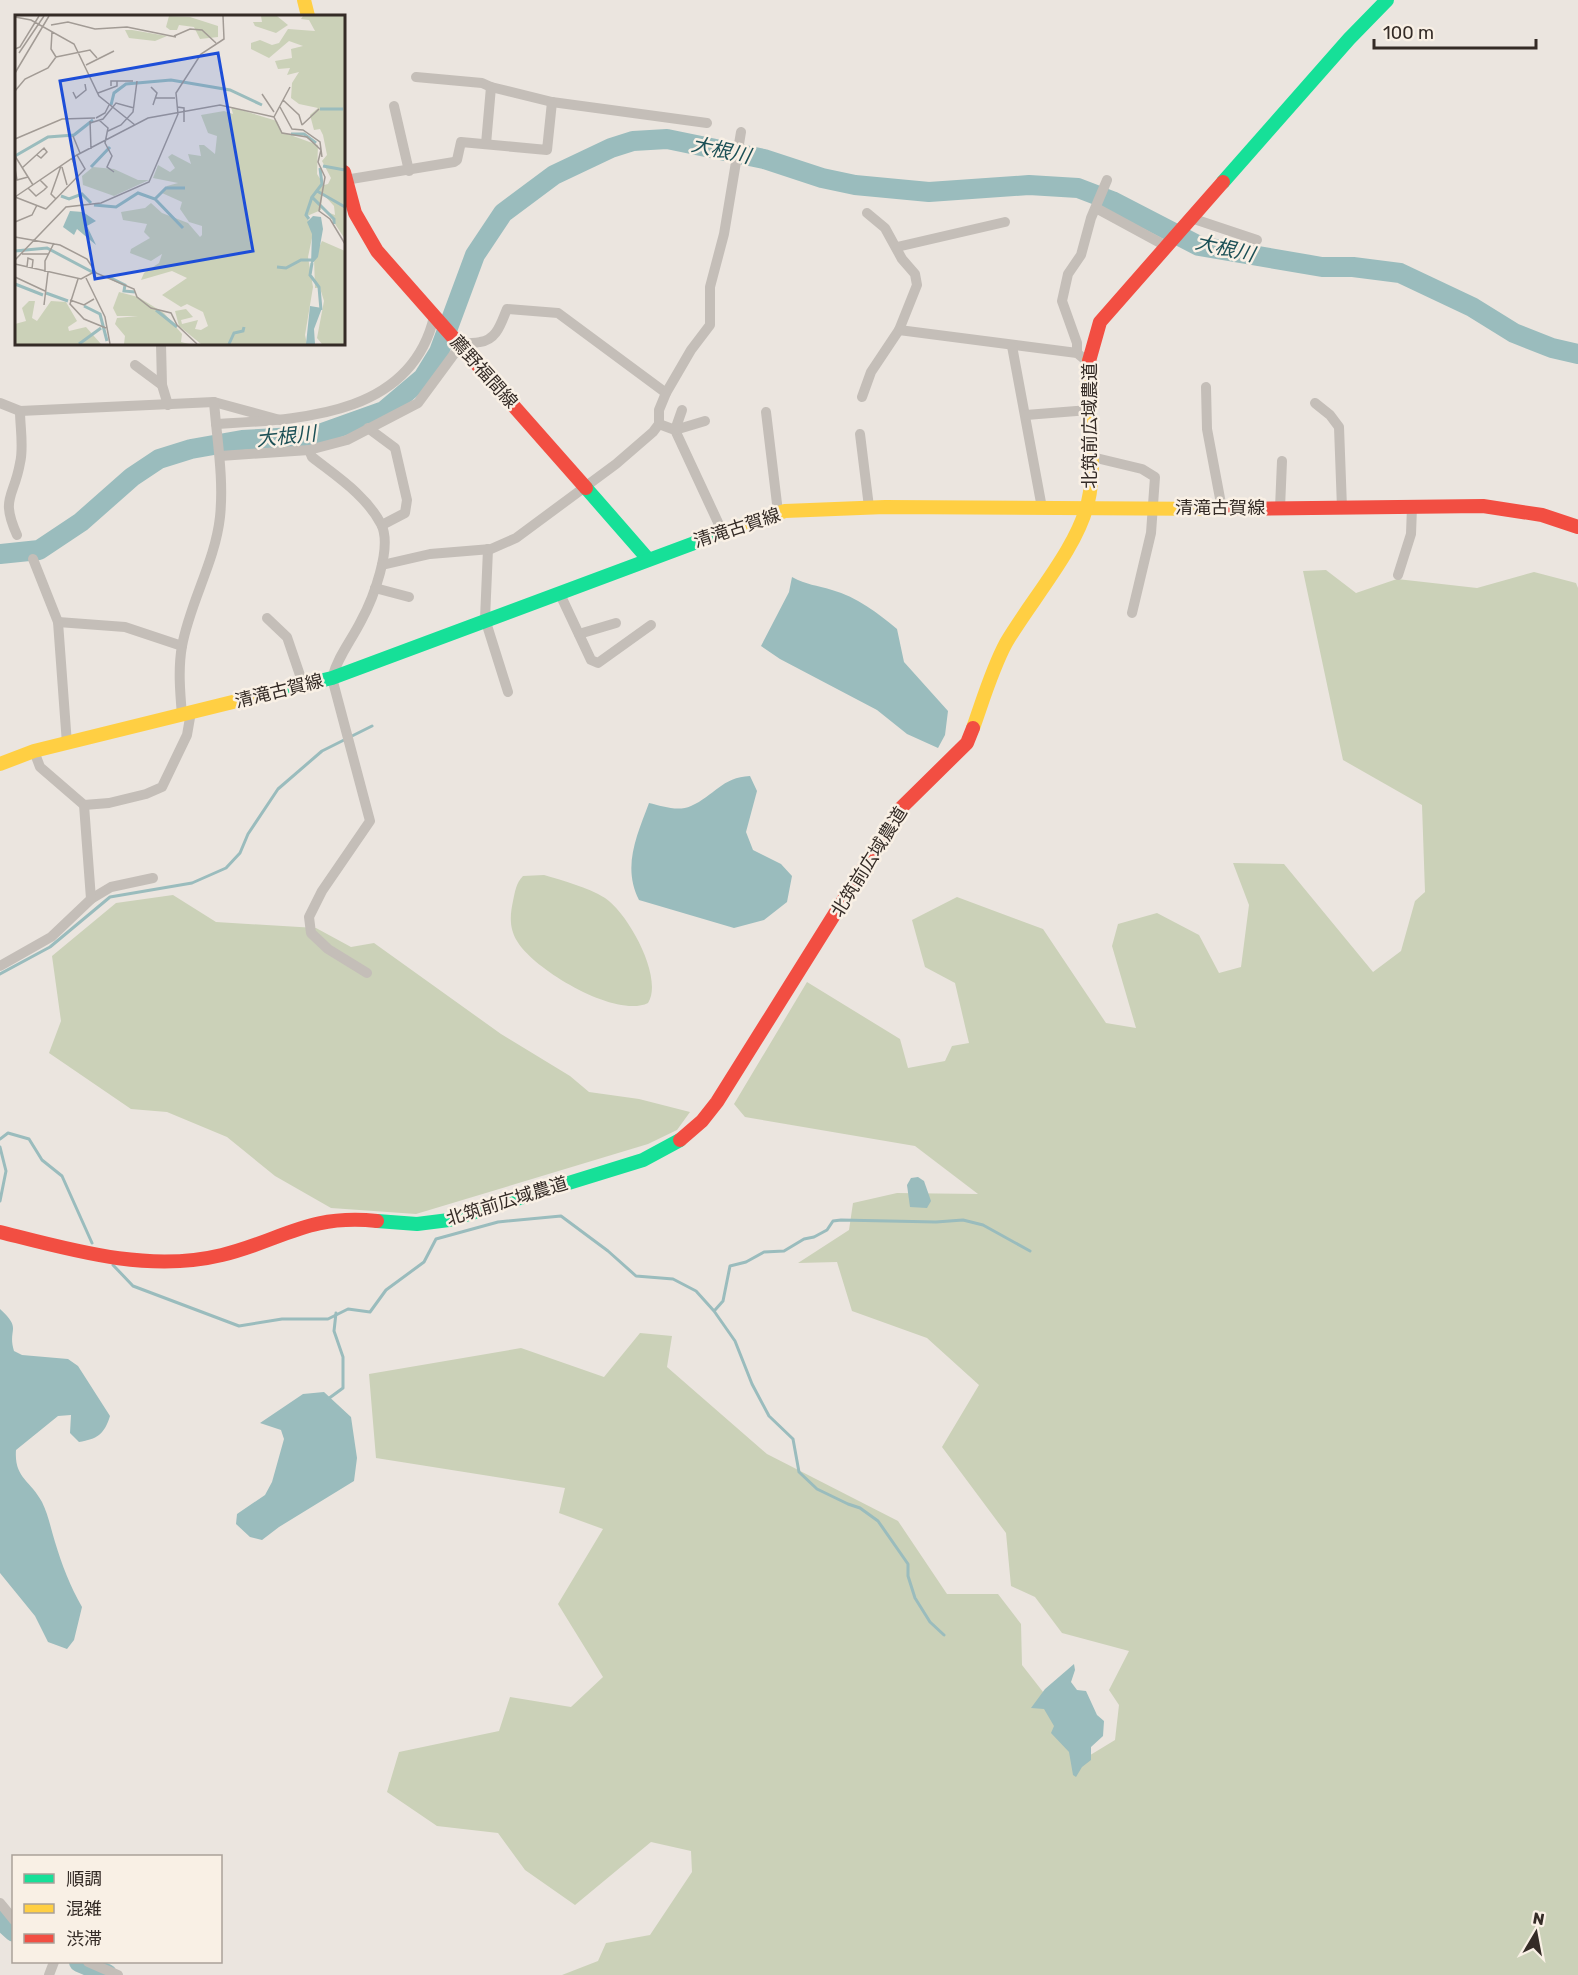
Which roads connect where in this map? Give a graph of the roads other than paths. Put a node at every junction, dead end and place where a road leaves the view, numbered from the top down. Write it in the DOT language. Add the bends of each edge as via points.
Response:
graph roads {
  1 [pos="304,0"];
  2 [pos="1387,0"];
  3 [pos="308,15"];
  4 [pos="416,77"];
  5 [pos="491,87"];
  6 [pos="552,102"];
  7 [pos="394,106"];
  8 [pos="707,123"];
  9 [pos="741,132"];
  10 [pos="486,144"];
  11 [pos="409,171"];
  12 [pos="345,176"];
  13 [pos="345,179"];
  14 [pos="1107,180"];
  15 [pos="1095,208"];
  16 [pos="867,213"];
  17 [pos="1191,218"];
  18 [pos="1005,222"];
  19 [pos="1257,240"];
  20 [pos="1168,243"];
  21 [pos="897,248"];
  22 [pos="434,318"];
  23 [pos="899,330"];
  24 [pos="457,343"];
  25 [pos="161,345"];
  26 [pos="1012,346"];
  27 [pos="1077,353"];
  28 [pos="1089,363"];
  29 [pos="135,364"];
  30 [pos="162,385"];
  31 [pos="1206,387"];
  32 [pos="666,393"];
  33 [pos="862,397"];
  34 [pos="214,402"];
  35 [pos="0,403"];
  36 [pos="1315,403"];
  37 [pos="168,405"];
  38 [pos="682,410"];
  39 [pos="1089,410"];
  40 [pos="20,411"];
  41 [pos="766,412"];
  42 [pos="1026,415"];
  43 [pos="280,420"];
  44 [pos="705,421"];
  45 [pos="216,424"];
  46 [pos="659,424"];
  47 [pos="368,428"];
  48 [pos="675,430"];
  49 [pos="860,434"];
  50 [pos="309,450"];
  51 [pos="220,456"];
  52 [pos="1092,457"];
  53 [pos="1282,462"];
  54 [pos="585,487"];
  55 [pos="869,507"];
  56 [pos="1088,507"];
  57 [pos="1412,507"];
  58 [pos="1042,508"];
  59 [pos="1154,508"];
  60 [pos="1280,508"];
  61 [pos="1342,508"];
  62 [pos="1222,509"];
  63 [pos="778,513"];
  64 [pos="382,525"];
  65 [pos="1578,527"];
  66 [pos="722,531"];
  67 [pos="17,535"];
  68 [pos="488,549"];
  69 [pos="33,559"];
  70 [pos="648,559"];
  71 [pos="381,565"];
  72 [pos="1398,575"];
  73 [pos="375,588"];
  74 [pos="559,592"];
  75 [pos="410,597"];
  76 [pos="1132,613"];
  77 [pos="267,618"];
  78 [pos="485,619"];
  79 [pos="58,622"];
  80 [pos="616,623"];
  81 [pos="651,625"];
  82 [pos="579,634"];
  83 [pos="182,646"];
  84 [pos="332,678"];
  85 [pos="303,684"];
  86 [pos="508,692"];
  87 [pos="187,713"];
  88 [pos="67,744"];
  89 [pos="34,751"];
  90 [pos="0,764"];
  91 [pos="84,805"];
  92 [pos="153,878"];
  93 [pos="91,899"];
  94 [pos="2,962"];
  95 [pos="367,973"];
  96 [pos="0,1232"];
  97 [pos="1,1906"];
  98 [pos="12,1918"];
  99 [pos="90,1963"];
  100 [pos="118,1975"];
  1 -- 3 [label="main road"];
  2 -- 17 [label="main road, 北筑前広域農道"];
  4 -- 5 [label="street"];
  5 -- 6 [label="street"];
  5 -- 10 [label="street"];
  6 -- 8 [label="street"];
  6 -- 10 [label="street" via="547,150"];
  7 -- 11 [label="street"];
  9 -- 32 [label="street" via="724,234 710,287 710,325"];
  10 -- 11 [label="street" via="461,142 454,162"];
  11 -- 12 [label="street"];
  13 -- 22 [label="main road, 薦野福間線" via="365,232"];
  14 -- 15 [label="street"];
  15 -- 20 [label="street"];
  15 -- 27 [label="street" via="1081,255 1068,274 1062,301"];
  16 -- 21 [label="street" via="885,228"];
  17 -- 19 [label="street"];
  17 -- 20 [label="main road, 北筑前広域農道"];
  18 -- 21 [label="street"];
  20 -- 28 [label="main road, 北筑前広域農道" via="1100,322"];
  21 -- 23 [label="street" via="915,274 917,285"];
  22 -- 24 [label="main road, 薦野福間線"];
  22 -- 43 [label="street" via="420,353 406,372 386,388 370,398 313,417"];
  23 -- 26 [label="street"];
  23 -- 33 [label="street" via="871,372"];
  24 -- 32 [label="street" via="490,339 498,331 507,309 558,313"];
  24 -- 47 [label="street" via="418,403"];
  24 -- 54 [label="main road, 薦野福間線"];
  25 -- 30 [label="street"];
  26 -- 27 [label="street"];
  26 -- 42 [label="street"];
  27 -- 28 [label="street"];
  28 -- 39 [label="main road, 北筑前広域農道"];
  29 -- 30 [label="street"];
  30 -- 37 [label="street"];
  31 -- 62 [label="street" via="1207,429"];
  32 -- 46 [label="street" via="659,410"];
  34 -- 37 [label="street"];
  34 -- 43 [label="street"];
  34 -- 45 [label="street"];
  35 -- 40 [label="street"];
  36 -- 61 [label="street" via="1339,427"];
  37 -- 40 [label="street"];
  38 -- 48 [label="street"];
  39 -- 42 [label="street"];
  39 -- 52 [label="main road, 北筑前広域農道"];
  40 -- 67 [label="street" via="21,463 6,505"];
  41 -- 63 [label="street"];
  42 -- 58 [label="street"];
  43 -- 45 [label="street"];
  44 -- 48 [label="street"];
  45 -- 51 [label="street"];
  46 -- 48 [label="street"];
  46 -- 54 [label="street"];
  47 -- 50 [label="street" via="347,440"];
  47 -- 64 [label="street" via="395,448 407,500 405,513"];
  48 -- 66 [label="street"];
  49 -- 55 [label="street"];
  50 -- 51 [label="street"];
  50 -- 64 [label="street" via="312,457 351,487"];
  51 -- 83 [label="street" via="220,517"];
  52 -- 56 [label="main road, 北筑前広域農道"];
  52 -- 59 [label="street" via="1142,469 1155,477"];
  53 -- 60 [label="street"];
  54 -- 68 [label="street" via="516,538"];
  54 -- 70 [label="main road, 薦野福間線"];
  55 -- 58 [label="main road, 清滝古賀線"];
  55 -- 63 [label="main road, 清滝古賀線"];
  56 -- 58 [label="main road, 清滝古賀線"];
  56 -- 59 [label="main road, 清滝古賀線"];
  56 -- 96 [label="main road, 北筑前広域農道" via="1081,525 1005,645 967,743 902,808 717,1102 702,1123 680,1142 643,1160 434,1224 322,1221 222,1255 193,1259 152,1262 123,1258"];
  57 -- 61 [label="main road, 清滝古賀線"];
  57 -- 65 [label="main road, 清滝古賀線" via="1511,509"];
  57 -- 72 [label="street" via="1411,534"];
  59 -- 62 [label="main road, 清滝古賀線"];
  59 -- 76 [label="street"];
  60 -- 61 [label="main road, 清滝古賀線"];
  60 -- 62 [label="main road, 清滝古賀線"];
  63 -- 66 [label="main road, 清滝古賀線"];
  64 -- 71 [label="street"];
  66 -- 70 [label="main road, 清滝古賀線"];
  68 -- 71 [label="street" via="430,554"];
  68 -- 78 [label="street"];
  69 -- 79 [label="street"];
  70 -- 74 [label="main road, 清滝古賀線"];
  71 -- 73 [label="street"];
  73 -- 75 [label="street"];
  73 -- 84 [label="street" via="361,622 336,662"];
  74 -- 78 [label="main road, 清滝古賀線"];
  74 -- 82 [label="street"];
  77 -- 85 [label="street" via="287,637"];
  78 -- 84 [label="main road, 清滝古賀線"];
  78 -- 86 [label="street"];
  79 -- 83 [label="street" via="125,627"];
  79 -- 88 [label="street"];
  80 -- 82 [label="street"];
  81 -- 82 [label="street" via="598,663 591,660"];
  83 -- 87 [label="street" via="179,684"];
  84 -- 85 [label="main road, 清滝古賀線"];
  84 -- 95 [label="street" via="370,821 309,917 311,933 328,949"];
  85 -- 87 [label="main road, 清滝古賀線"];
  87 -- 88 [label="main road, 清滝古賀線"];
  87 -- 91 [label="street" via="187,735 162,787 110,803"];
  88 -- 89 [label="main road, 清滝古賀線"];
  89 -- 90 [label="main road, 清滝古賀線"];
  89 -- 91 [label="street" via="40,767"];
  91 -- 93 [label="street"];
  92 -- 93 [label="street" via="111,887"];
  93 -- 94 [label="street" via="51,938"];
  97 -- 98 [label="street"];
  99 -- 100 [label="street"];
}
